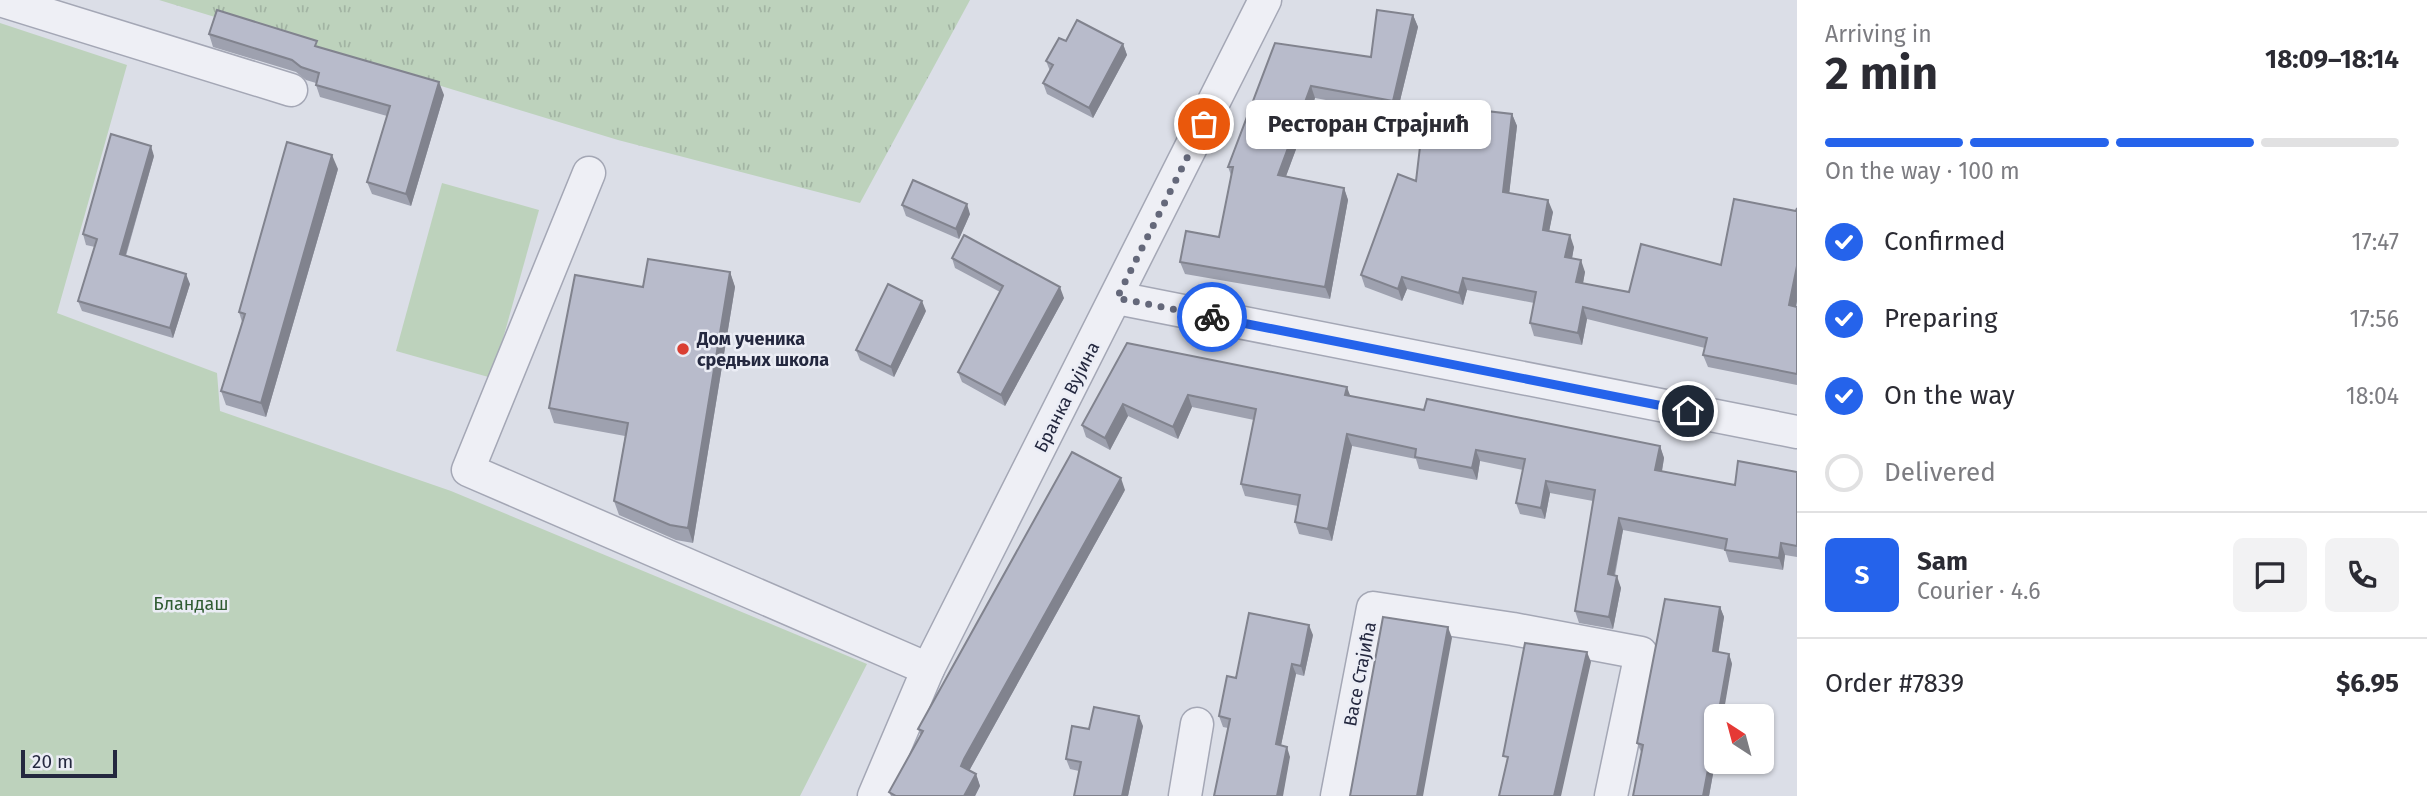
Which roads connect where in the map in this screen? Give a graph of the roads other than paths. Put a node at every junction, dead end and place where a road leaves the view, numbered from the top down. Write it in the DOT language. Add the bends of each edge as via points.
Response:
graph roads {
  1 [pos="0,0"];
  2 [pos="1265,0"];
  3 [pos="291,90"];
  4 [pos="589,173"];
  5 [pos="1117,298"];
  6 [pos="1797,432"];
  7 [pos="928,669"];
  8 [pos="1197,724"];
  9 [pos="874,796"];
  10 [pos="1185,796"];
  11 [pos="1337,796"];
  12 [pos="1611,796"];
  1 -- 3 [label="street"];
  2 -- 5 [label="street, Бранка Вујина"];
  4 -- 7 [label="street" via="468,470"];
  5 -- 6 [label="street"];
  5 -- 7 [label="street, Бранка Вујина"];
  7 -- 9 [label="street, Бранка Вујина"];
  8 -- 10 [label="street"];
  11 -- 12 [label="street, Васе Стајића" via="1373,608 1641,653"];
}
